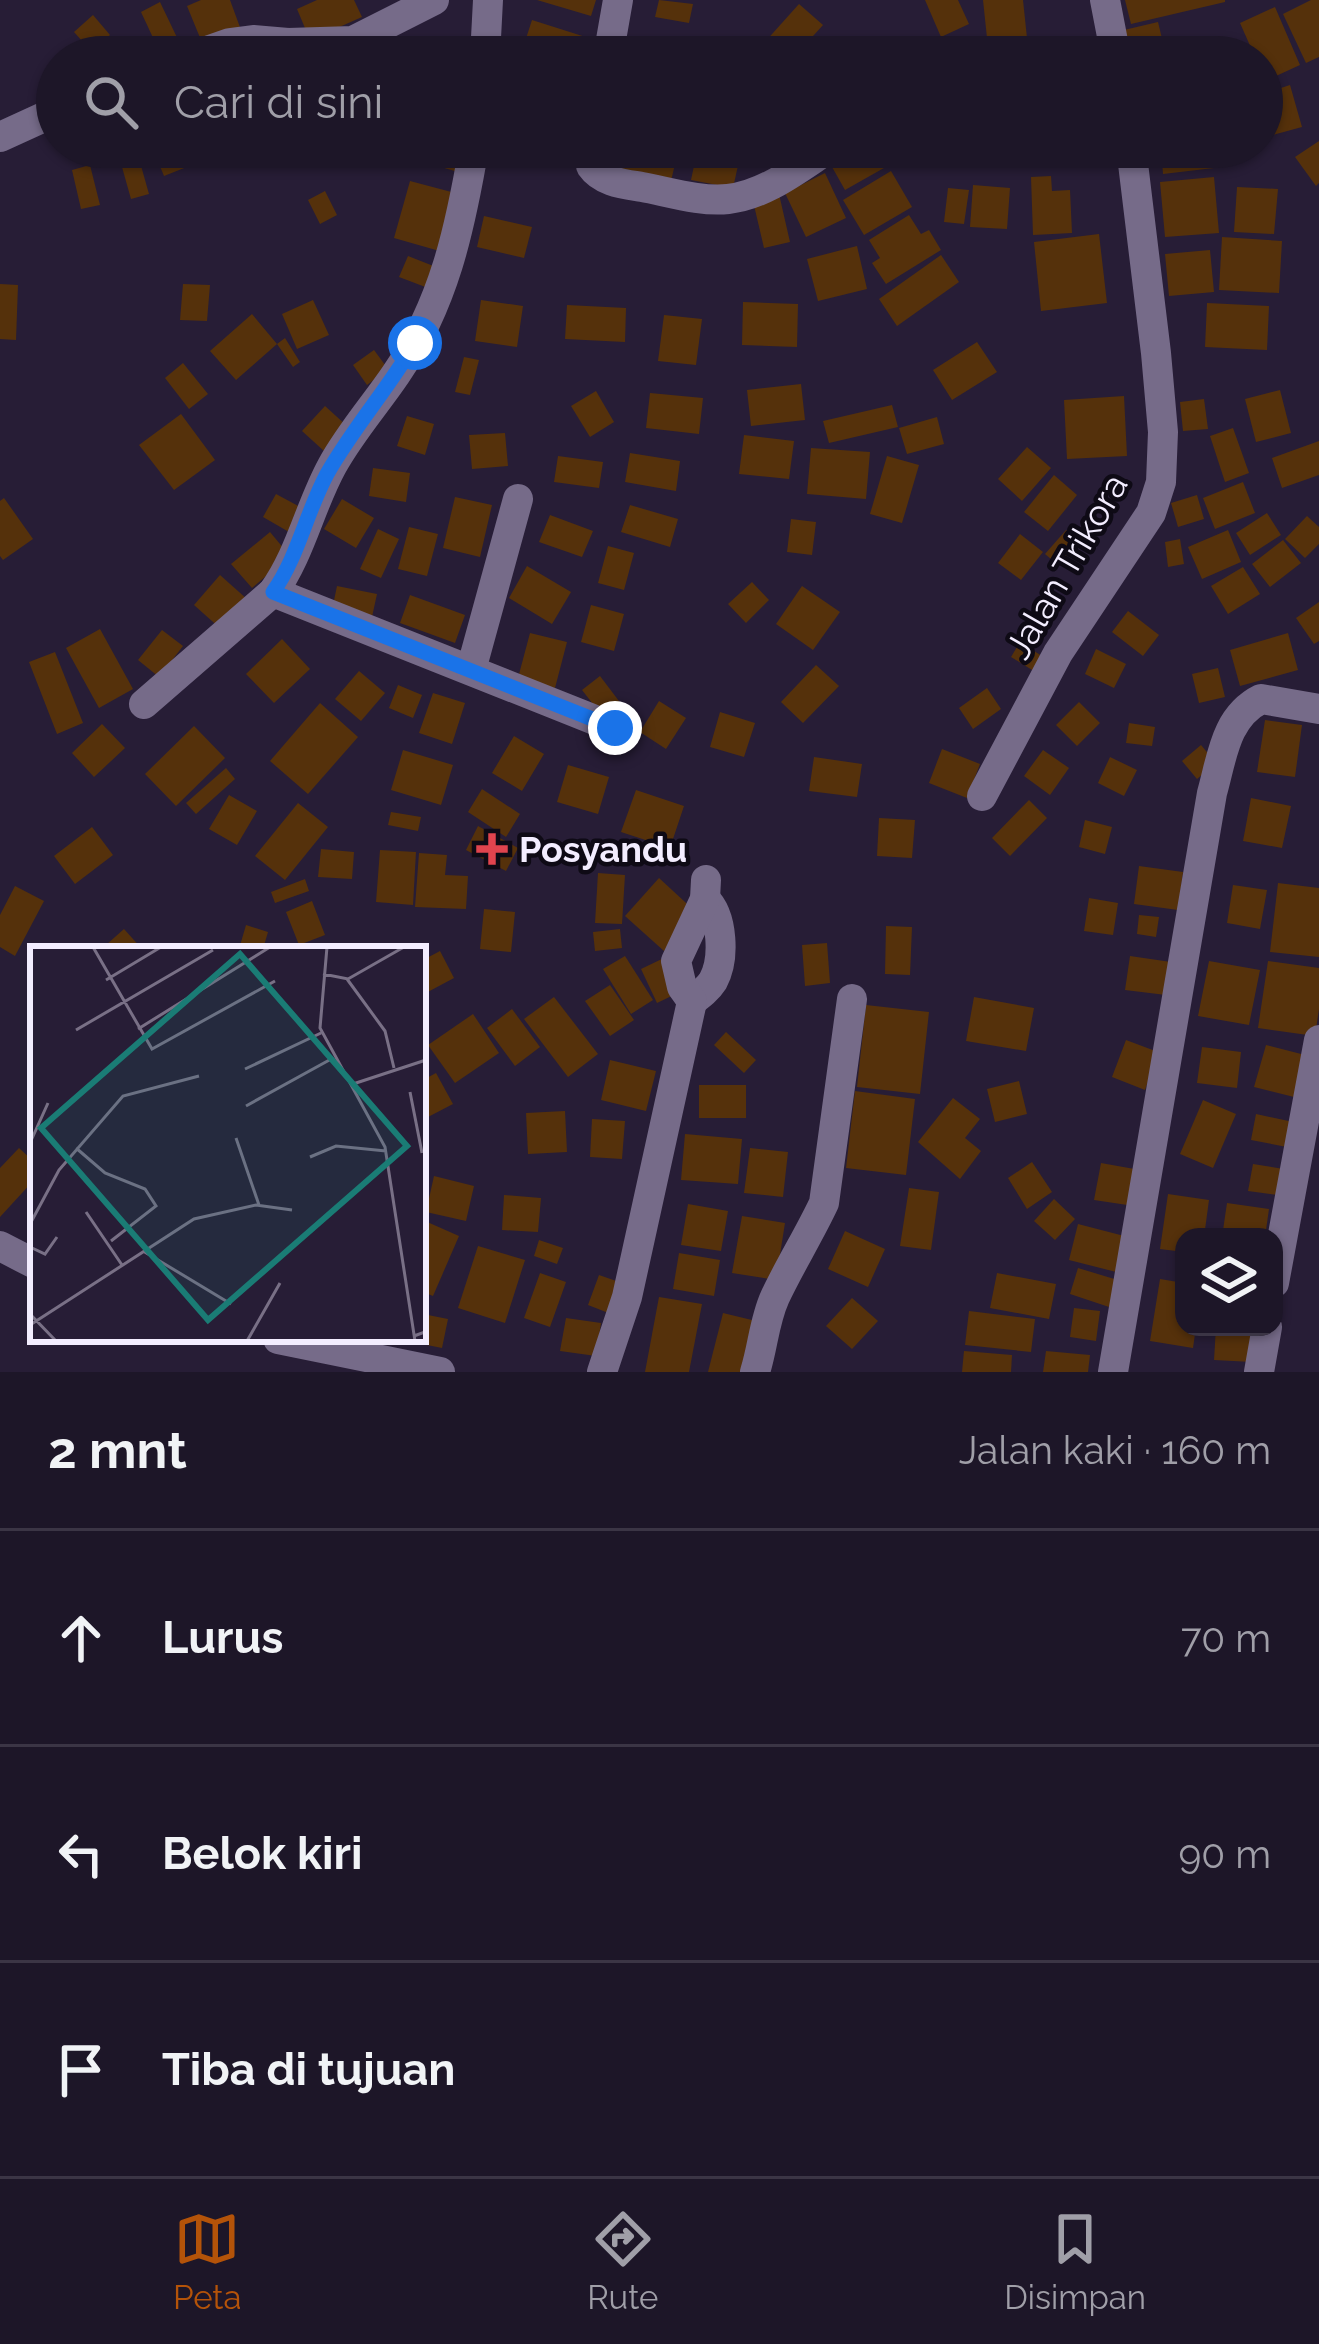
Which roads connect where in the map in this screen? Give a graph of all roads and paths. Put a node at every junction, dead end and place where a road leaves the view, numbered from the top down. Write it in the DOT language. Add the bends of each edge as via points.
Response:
graph roads {
  1 [pos="434,0"];
  2 [pos="488,0"];
  3 [pos="618,0"];
  4 [pos="1105,0"];
  5 [pos="363,36"];
  6 [pos="486,36"];
  7 [pos="612,36"];
  8 [pos="1113,36"];
  9 [pos="36,121"];
  10 [pos="0,137"];
  11 [pos="470,168"];
  12 [pos="593,168"];
  13 [pos="798,168"];
  14 [pos="1134,168"];
  15 [pos="518,500"];
  16 [pos="273,592"];
  17 [pos="471,670"];
  18 [pos="145,704"];
  19 [pos="1319,709"];
  20 [pos="615,728"];
  21 [pos="982,796"];
  22 [pos="705,889"];
  23 [pos="852,999"];
  24 [pos="1319,1040"];
  25 [pos="1283,1234"];
  26 [pos="0,1246"];
  27 [pos="30,1261"];
  28 [pos="1265,1336"];
  29 [pos="292,1342"];
  30 [pos="427,1371"];
  31 [pos="440,1372"];
  32 [pos="602,1372"];
  33 [pos="755,1372"];
  34 [pos="1113,1372"];
  35 [pos="1259,1372"];
  1 -- 5 [label="street"];
  2 -- 6 [label="street"];
  3 -- 7 [label="street"];
  4 -- 8 [label="street"];
  9 -- 10 [label="street"];
  11 -- 16 [label="street" via="442,290 398,373 338,454"];
  12 -- 13 [label="street" via="620,184 728,199"];
  14 -- 21 [label="street, Jalan Trikora" via="1163,432 1161,482 1151,513 1058,653"];
  15 -- 17 [label="street"];
  16 -- 17 [label="street"];
  16 -- 18 [label="street"];
  17 -- 20 [label="street"];
  19 -- 34 [label="street" via="1261,699 1228,731"];
  22 -- 32 [label="street" via="676,961 692,1001 627,1297"];
  23 -- 33 [label="street" via="824,1203 774,1299"];
  24 -- 25 [label="street"];
  26 -- 27 [label="street"];
  28 -- 35 [label="street"];
  29 -- 30 [label="street"];
  30 -- 31 [label="street"];
}
